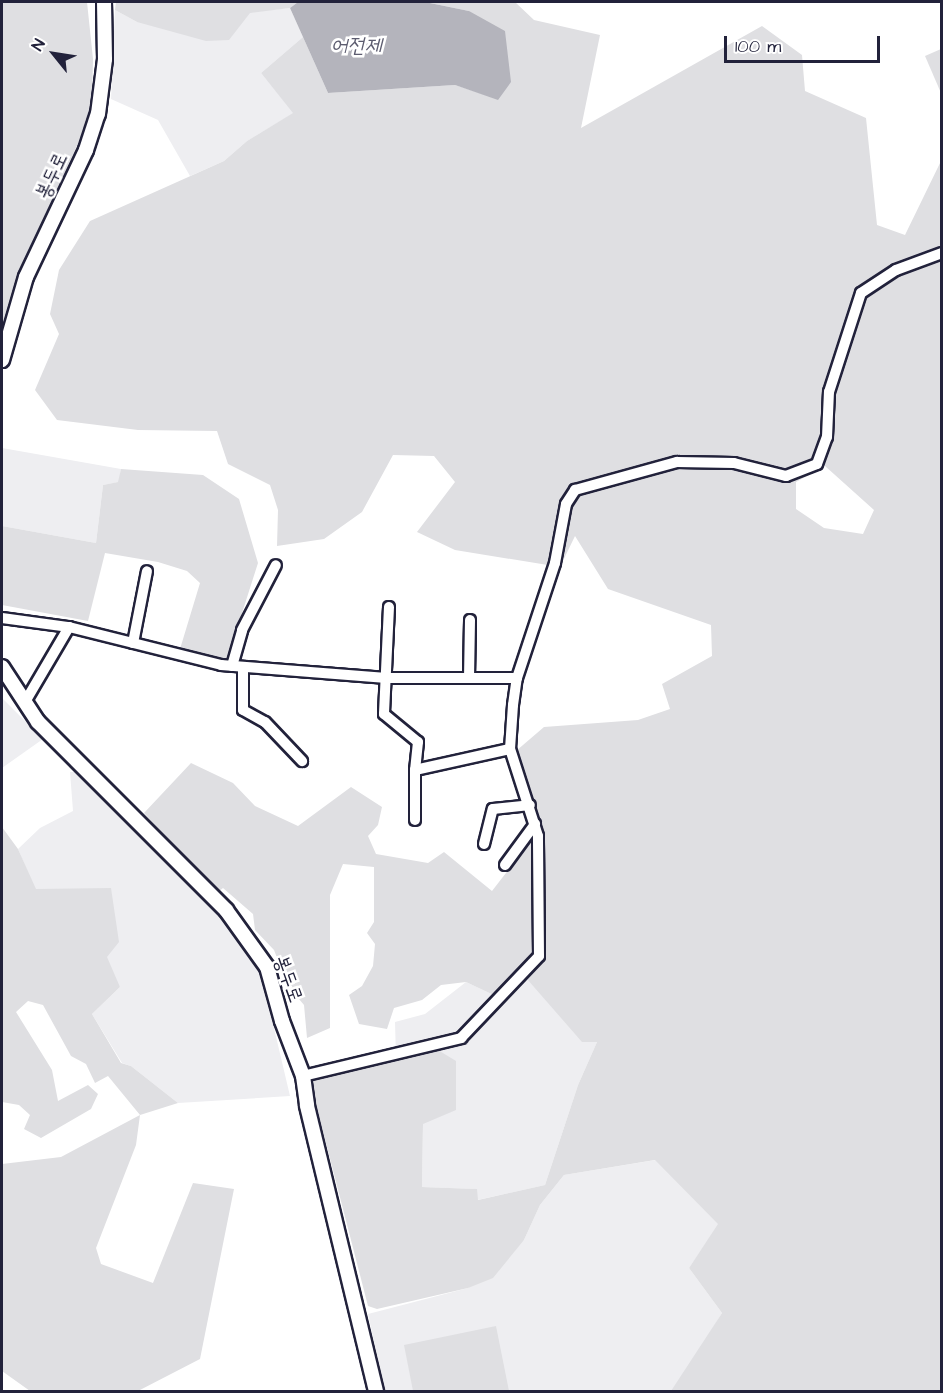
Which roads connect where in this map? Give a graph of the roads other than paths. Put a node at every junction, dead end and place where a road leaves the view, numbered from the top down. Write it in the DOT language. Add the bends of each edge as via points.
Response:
graph roads {
  1 [pos="104,2"];
  2 [pos="942,254"];
  3 [pos="2,360"];
  4 [pos="276,565"];
  5 [pos="147,571"];
  6 [pos="389,608"];
  7 [pos="2,618"];
  8 [pos="470,620"];
  9 [pos="69,627"];
  10 [pos="133,643"];
  11 [pos="2,667"];
  12 [pos="238,667"];
  13 [pos="386,678"];
  14 [pos="469,678"];
  15 [pos="517,678"];
  16 [pos="25,702"];
  17 [pos="510,749"];
  18 [pos="302,761"];
  19 [pos="415,770"];
  20 [pos="530,805"];
  21 [pos="415,820"];
  22 [pos="535,824"];
  23 [pos="484,844"];
  24 [pos="505,865"];
  25 [pos="303,1076"];
  26 [pos="376,1392"];
  1 -- 3 [label="main road, 봉두로" via="105,59 98,114 86,150 26,277"];
  2 -- 15 [label="street" via="896,270 861,293 829,392 827,437 817,464 786,476 734,463 677,462 575,490 566,504 555,563"];
  4 -- 12 [label="street" via="242,630"];
  5 -- 10 [label="street"];
  6 -- 13 [label="street"];
  7 -- 9 [label="street"];
  8 -- 14 [label="street"];
  9 -- 10 [label="street"];
  9 -- 16 [label="street"];
  10 -- 12 [label="street"];
  11 -- 16 [label="main road, 봉두로"];
  12 -- 13 [label="street"];
  12 -- 18 [label="street" via="243,710 265,722"];
  13 -- 14 [label="street"];
  13 -- 19 [label="street" via="384,714 418,742"];
  14 -- 15 [label="street"];
  15 -- 17 [label="street"];
  16 -- 25 [label="main road, 봉두로" via="38,722 163,844 237,926 267,966"];
  17 -- 19 [label="street"];
  17 -- 20 [label="street"];
  19 -- 21 [label="street"];
  20 -- 22 [label="street"];
  20 -- 23 [label="street" via="493,809"];
  22 -- 24 [label="street"];
  22 -- 25 [label="street" via="539,956 520,978 461,1038"];
  25 -- 26 [label="main road, 봉두로"];
}
